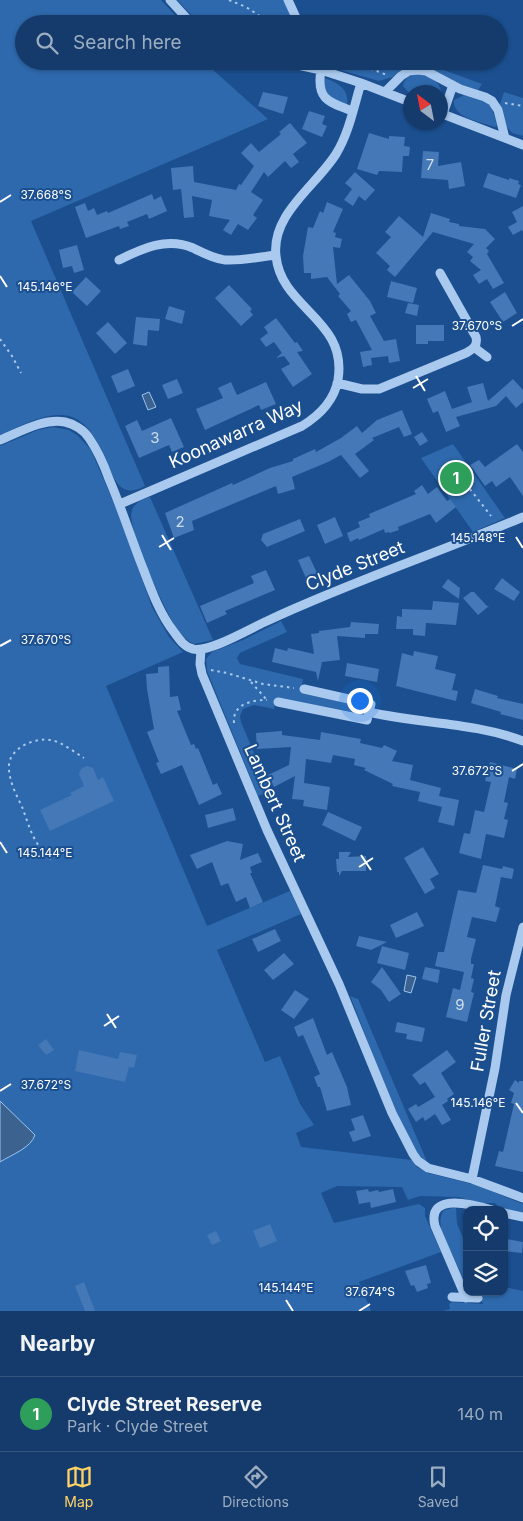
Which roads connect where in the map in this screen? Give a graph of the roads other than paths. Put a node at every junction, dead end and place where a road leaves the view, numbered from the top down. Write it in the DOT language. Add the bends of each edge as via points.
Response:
graph roads {
  1 [pos="170,0"];
  2 [pos="288,0"];
  3 [pos="184,15"];
  4 [pos="295,15"];
  5 [pos="317,70"];
  6 [pos="325,70"];
  7 [pos="362,83"];
  8 [pos="452,85"];
  9 [pos="385,92"];
  10 [pos="448,97"];
  11 [pos="403,99"];
  12 [pos="352,111"];
  13 [pos="448,116"];
  14 [pos="505,138"];
  15 [pos="523,145"];
  16 [pos="276,256"];
  17 [pos="119,260"];
  18 [pos="440,274"];
  19 [pos="475,348"];
  20 [pos="487,357"];
  21 [pos="337,383"];
  22 [pos="0,440"];
  23 [pos="120,504"];
  24 [pos="523,517"];
  25 [pos="200,650"];
  26 [pos="304,689"];
  27 [pos="278,702"];
  28 [pos="369,712"];
  29 [pos="523,741"];
  30 [pos="523,928"];
  31 [pos="472,1179"];
  32 [pos="523,1198"];
  33 [pos="477,1206"];
  34 [pos="508,1214"];
  35 [pos="523,1217"];
  36 [pos="452,1297"];
  37 [pos="466,1298"];
  38 [pos="478,1298"];
  1 -- 3 [label="street"];
  2 -- 4 [label="street"];
  5 -- 12 [label="street" via="323,96"];
  6 -- 7 [label="street"];
  7 -- 9 [label="street"];
  7 -- 12 [label="street, Koonawarra Way"];
  8 -- 9 [label="street" via="418,70 409,71"];
  8 -- 10 [label="street"];
  8 -- 14 [label="street" via="488,98 496,106"];
  9 -- 11 [label="street"];
  12 -- 16 [label="street, Koonawarra Way" via="336,154 282,222"];
  13 -- 14 [label="street"];
  14 -- 15 [label="street"];
  16 -- 17 [label="street" via="225,260 186,245 170,243 149,246"];
  16 -- 21 [label="street, Koonawarra Way" via="287,286 332,339 339,364"];
  18 -- 19 [label="street" via="476,337"];
  19 -- 20 [label="street"];
  19 -- 21 [label="street" via="379,389"];
  21 -- 23 [label="street, Koonawarra Way" via="328,404 302,426"];
  22 -- 23 [label="street" via="50,422 71,424 86,434 96,449"];
  23 -- 25 [label="street" via="164,618 183,643 191,649"];
  24 -- 25 [label="street, Clyde Street" via="390,569"];
  25 -- 31 [label="street, Lambert Street" via="202,674 267,830 339,984 408,1145 425,1167"];
  26 -- 28 [label="street"];
  27 -- 28 [label="street"];
  28 -- 29 [label="street" via="448,722"];
  30 -- 31 [label="street, Fuller Street" via="506,995"];
  31 -- 32 [label="street, Lambert Street"];
  33 -- 37 [label="street" via="462,1202 443,1205 436,1212 434,1223"];
  34 -- 35 [label="street"];
  36 -- 37 [label="street"];
  37 -- 38 [label="street"];
}
